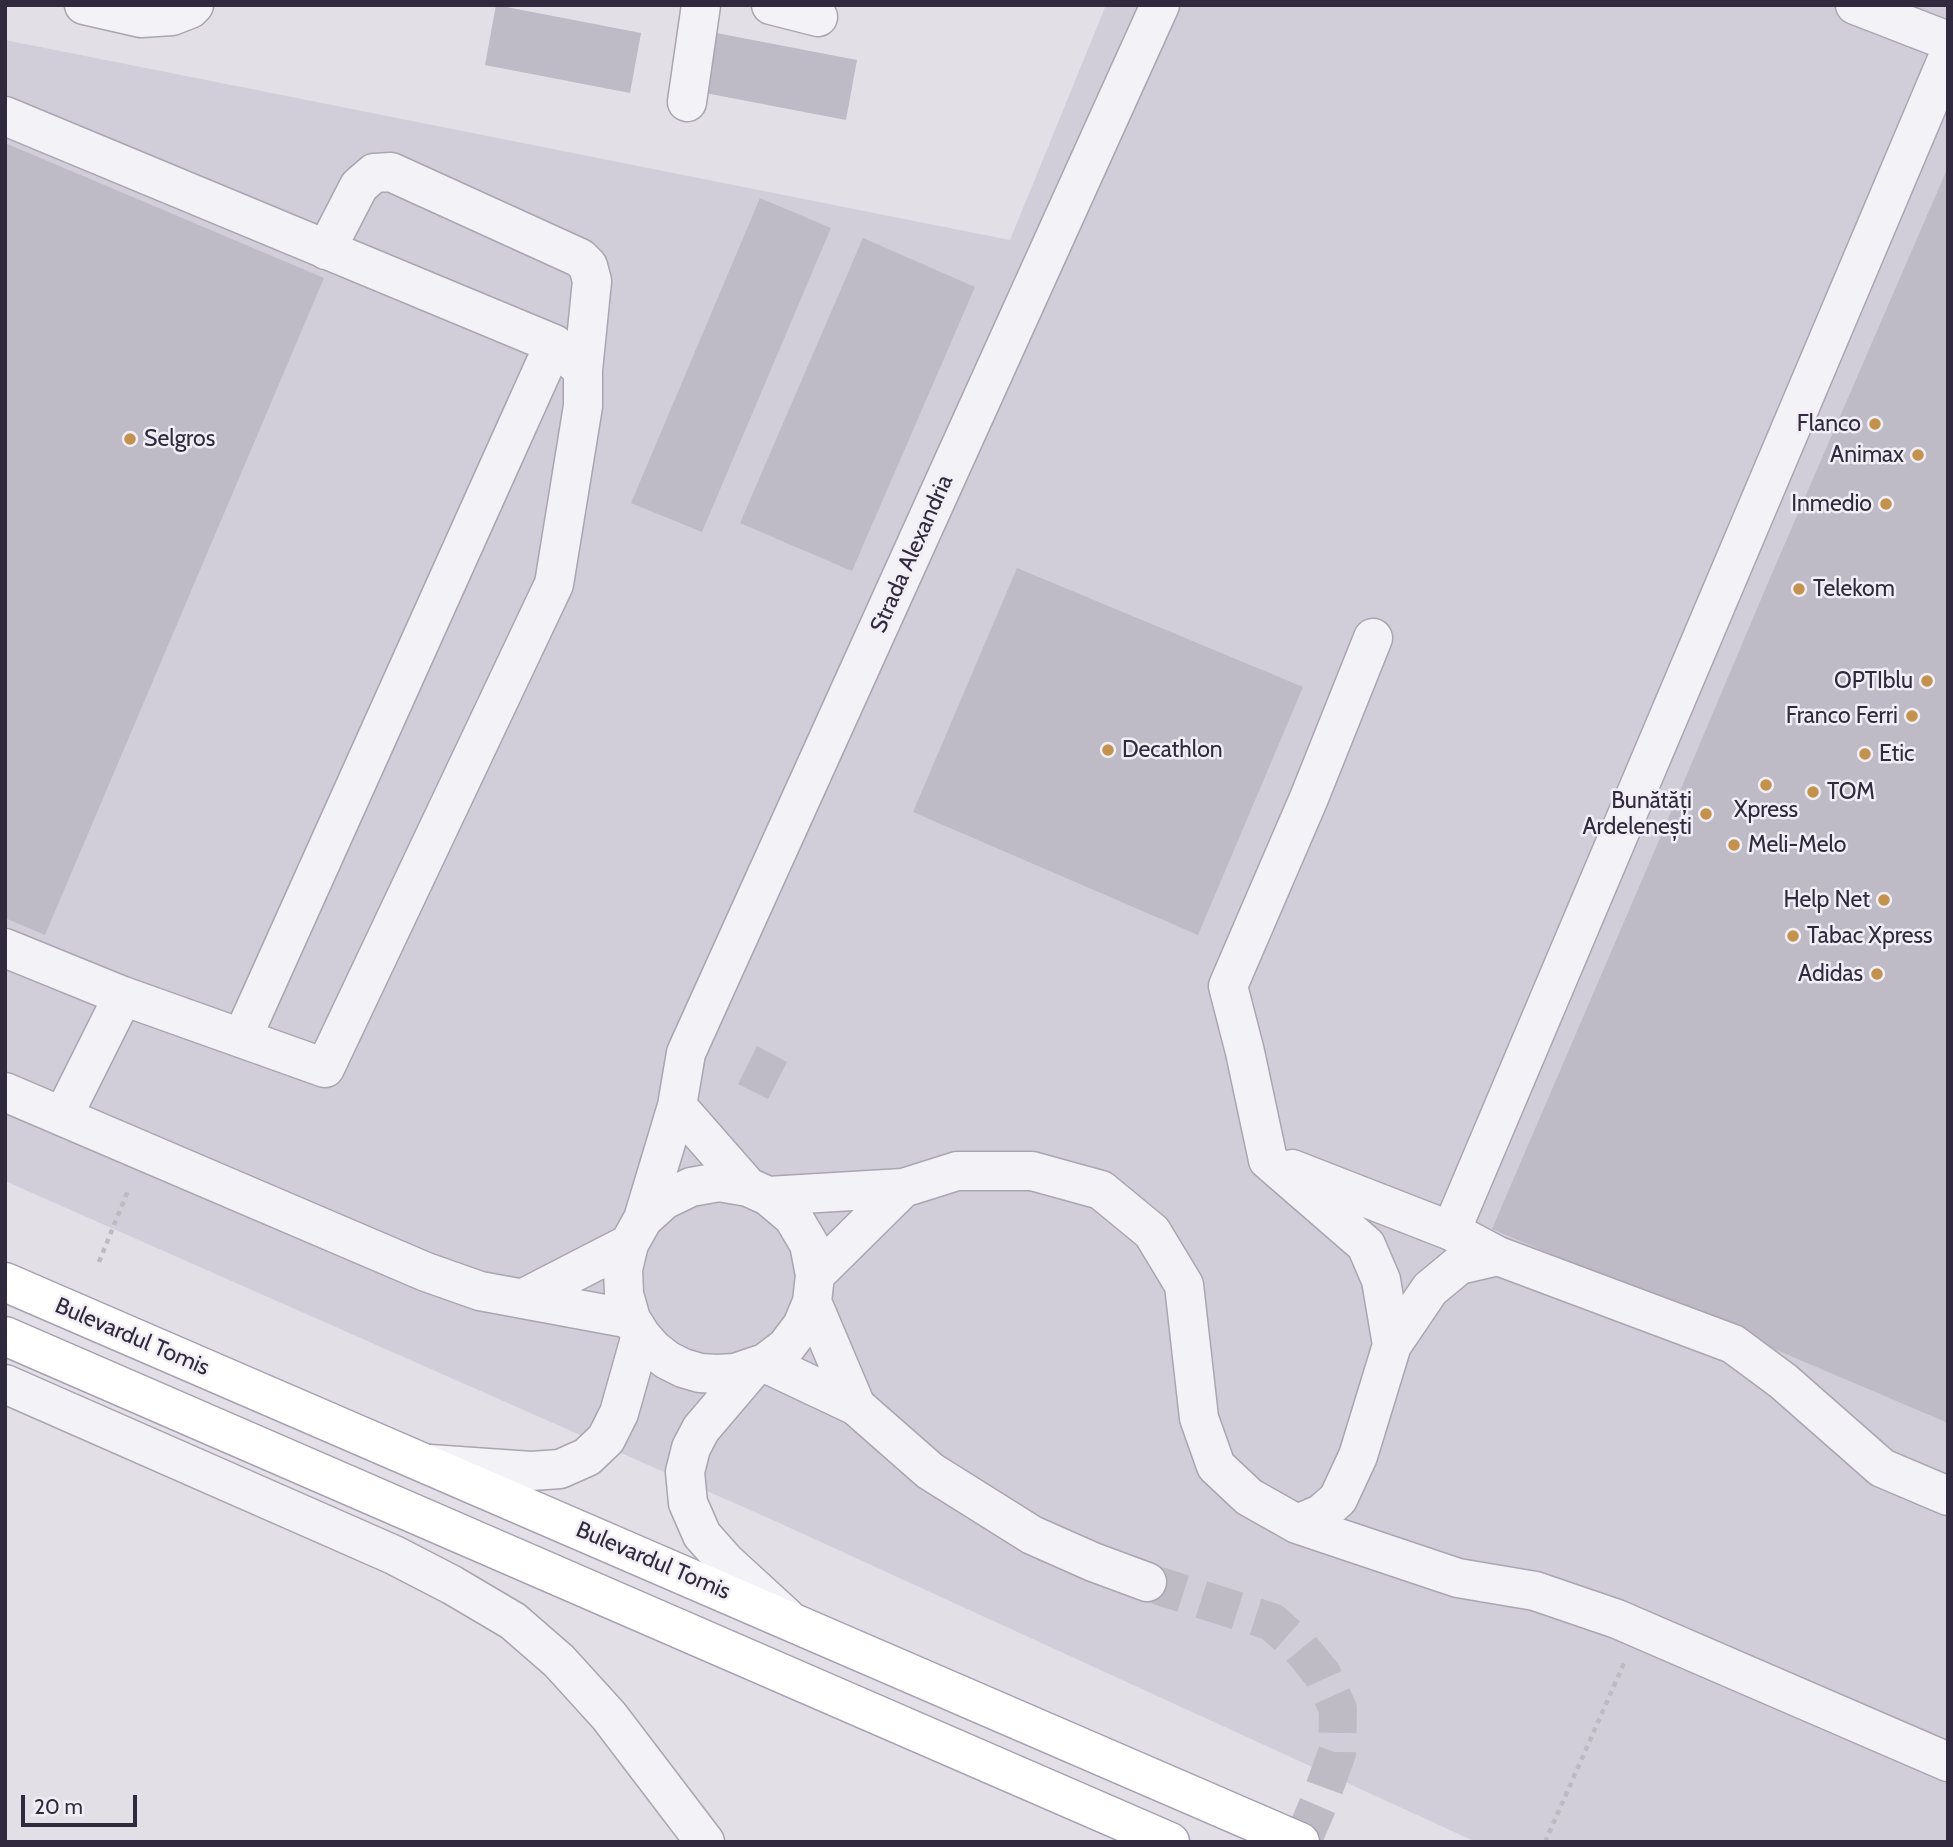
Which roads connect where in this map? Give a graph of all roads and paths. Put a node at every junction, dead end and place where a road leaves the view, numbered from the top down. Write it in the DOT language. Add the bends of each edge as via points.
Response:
graph roads {
  1 [pos="83,5"];
  2 [pos="194,5"];
  3 [pos="701,5"];
  4 [pos="771,5"];
  5 [pos="1160,5"];
  6 [pos="1855,5"];
  7 [pos="818,17"];
  8 [pos="1948,41"];
  9 [pos="1948,57"];
  10 [pos="687,102"];
  11 [pos="5,116"];
  12 [pos="326,250"];
  13 [pos="554,344"];
  14 [pos="583,370"];
  15 [pos="1373,638"];
  16 [pos="5,948"];
  17 [pos="123,996"];
  18 [pos="242,1038"];
  19 [pos="5,1092"];
  20 [pos="677,1106"];
  21 [pos="63,1116"];
  22 [pos="1268,1160"];
  23 [pos="129,1186"];
  24 [pos="903,1188"];
  25 [pos="758,1192"];
  26 [pos="1451,1231"];
  27 [pos="636,1232"];
  28 [pos="1498,1256"];
  29 [pos="99,1262"];
  30 [pos="5,1282"];
  31 [pos="813,1288"];
  32 [pos="522,1299"];
  33 [pos="636,1327"];
  34 [pos="5,1336"];
  35 [pos="1392,1345"];
  36 [pos="758,1366"];
  37 [pos="5,1384"];
  38 [pos="856,1406"];
  39 [pos="428,1464"];
  40 [pos="1948,1496"];
  41 [pos="1297,1524"];
  42 [pos="1147,1582"];
  43 [pos="790,1621"];
  44 [pos="1629,1652"];
  45 [pos="1948,1762"];
  46 [pos="705,1842"];
  47 [pos="1170,1842"];
  48 [pos="1300,1842"];
  49 [pos="1545,1842"];
  1 -- 2 [label="street" via="141,18 172,16"];
  3 -- 10 [label="street"];
  4 -- 7 [label="street"];
  5 -- 20 [label="street, Strada Alexandria" via="687,1053"];
  6 -- 8 [label="street"];
  9 -- 26 [label="street"];
  11 -- 12 [label="street"];
  12 -- 13 [label="street"];
  12 -- 14 [label="street" via="359,186 374,173 390,172 580,258 592,281"];
  13 -- 14 [label="street"];
  13 -- 18 [label="street"];
  14 -- 18 [label="street" via="583,406 554,584 325,1068"];
  15 -- 22 [label="street" via="1228,986"];
  16 -- 17 [label="street"];
  17 -- 18 [label="street"];
  17 -- 21 [label="street"];
  19 -- 21 [label="street"];
  20 -- 25 [label="street"];
  20 -- 27 [label="street, Strada Alexandria"];
  21 -- 32 [label="street" via="426,1272 480,1291"];
  22 -- 26 [label="street"];
  22 -- 35 [label="street" via="1366,1245 1381,1280"];
  23 -- 29 [label="path"];
  24 -- 25 [label="street"];
  24 -- 31 [label="street"];
  24 -- 41 [label="street" via="957,1171 1032,1171 1101,1190 1152,1233 1184,1285 1199,1418 1216,1466 1249,1497"];
  25 -- 27 [label="street" via="719,1182 691,1187 664,1200"];
  25 -- 31 [label="street" via="793,1217 808,1244"];
  26 -- 28 [label="street"];
  27 -- 32 [label="street"];
  27 -- 33 [label="street" via="623,1269 624,1294"];
  28 -- 35 [label="street" via="1459,1265 1430,1289"];
  28 -- 40 [label="street" via="1733,1344 1783,1381 1882,1468"];
  30 -- 39 [label="main road, Bulevardul Tomis"];
  31 -- 36 [label="street" via="802,1326 786,1347"];
  31 -- 38 [label="street"];
  32 -- 33 [label="street"];
  33 -- 36 [label="street" via="660,1354 683,1368 717,1374"];
  33 -- 39 [label="street" via="619,1413 606,1439 587,1457 559,1468 531,1471"];
  34 -- 47 [label="main road"];
  35 -- 41 [label="street" via="1358,1456 1338,1499 1321,1514"];
  36 -- 38 [label="street"];
  36 -- 43 [label="street" via="701,1429 691,1448 685,1472 688,1503 702,1535"];
  37 -- 46 [label="street" via="394,1555 513,1621 559,1661 609,1716"];
  38 -- 42 [label="street" via="930,1471 1032,1535"];
  39 -- 43 [label="main road, Bulevardul Tomis"];
  41 -- 45 [label="street" via="1458,1578 1535,1591 1617,1619"];
  43 -- 48 [label="main road, Bulevardul Tomis"];
  44 -- 49 [label="path"];
}
